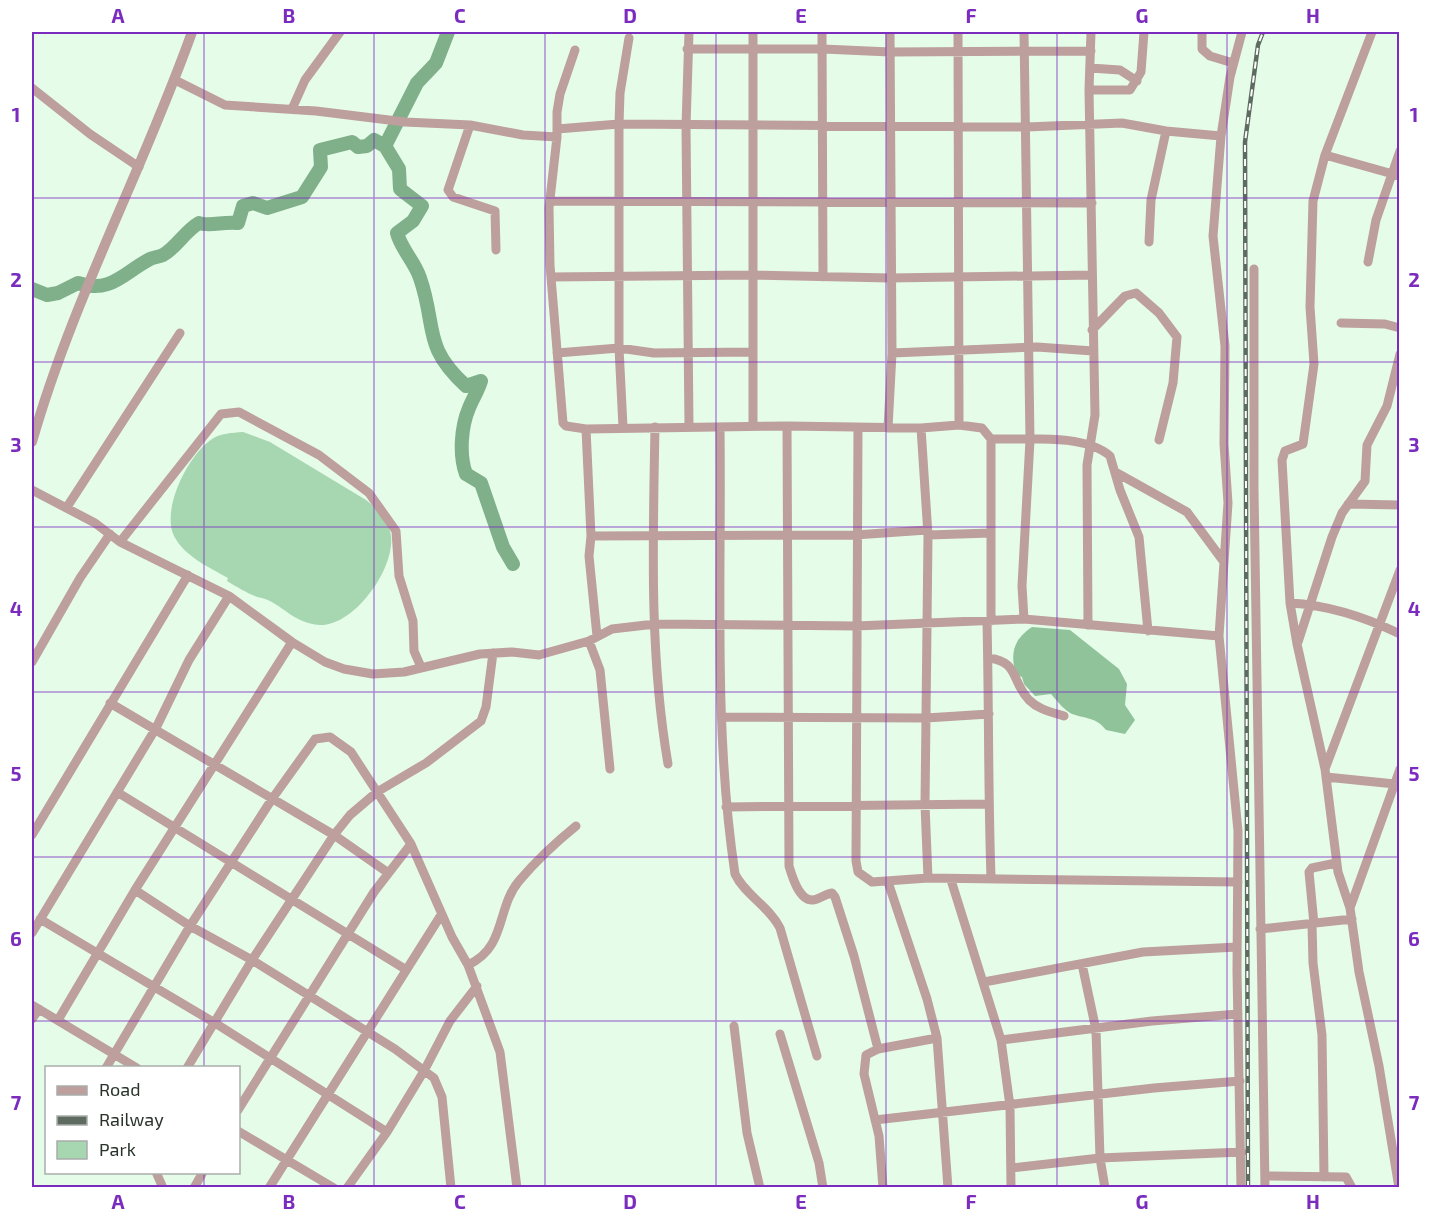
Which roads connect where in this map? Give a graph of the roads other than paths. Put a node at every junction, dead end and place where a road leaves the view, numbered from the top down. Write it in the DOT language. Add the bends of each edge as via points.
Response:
graph roads {
  1 [pos="192,32"];
  2 [pos="340,32"];
  3 [pos="689,32"];
  4 [pos="753,32"];
  5 [pos="822,32"];
  6 [pos="890,32"];
  7 [pos="958,32"];
  8 [pos="1024,32"];
  9 [pos="1091,32"];
  10 [pos="1144,32"];
  11 [pos="1202,32"];
  12 [pos="1242,32"];
  13 [pos="1372,32"];
  14 [pos="629,38"];
  15 [pos="687,49"];
  16 [pos="823,49"];
  17 [pos="575,50"];
  18 [pos="754,50"];
  19 [pos="958,51"];
  20 [pos="1091,51"];
  21 [pos="890,52"];
  22 [pos="1024,52"];
  23 [pos="1233,63"];
  24 [pos="1090,68"];
  25 [pos="175,80"];
  26 [pos="1137,81"];
  27 [pos="32,88"];
  28 [pos="1089,90"];
  29 [pos="292,109"];
  30 [pos="754,123"];
  31 [pos="619,124"];
  32 [pos="824,124"];
  33 [pos="470,125"];
  34 [pos="686,126"];
  35 [pos="958,126"];
  36 [pos="1090,126"];
  37 [pos="889,127"];
  38 [pos="1027,127"];
  39 [pos="1166,131"];
  40 [pos="557,133"];
  41 [pos="1221,136"];
  42 [pos="1400,151"];
  43 [pos="1325,155"];
  44 [pos="139,167"];
  45 [pos="1396,175"];
  46 [pos="824,200"];
  47 [pos="550,201"];
  48 [pos="619,201"];
  49 [pos="754,201"];
  50 [pos="890,202"];
  51 [pos="1026,202"];
  52 [pos="687,203"];
  53 [pos="959,203"];
  54 [pos="1092,203"];
  55 [pos="1149,242"];
  56 [pos="496,250"];
  57 [pos="1368,262"];
  58 [pos="1254,269"];
  59 [pos="686,275"];
  60 [pos="753,275"];
  61 [pos="1092,275"];
  62 [pos="958,276"];
  63 [pos="1026,276"];
  64 [pos="551,277"];
  65 [pos="619,277"];
  66 [pos="822,277"];
  67 [pos="890,278"];
  68 [pos="1341,323"];
  69 [pos="1400,328"];
  70 [pos="1092,330"];
  71 [pos="180,333"];
  72 [pos="1027,347"];
  73 [pos="619,348"];
  74 [pos="959,351"];
  75 [pos="1093,351"];
  76 [pos="751,352"];
  77 [pos="557,353"];
  78 [pos="688,353"];
  79 [pos="892,353"];
  80 [pos="1400,354"];
  81 [pos="959,425"];
  82 [pos="753,426"];
  83 [pos="787,426"];
  84 [pos="623,427"];
  85 [pos="655,427"];
  86 [pos="689,427"];
  87 [pos="720,427"];
  88 [pos="858,428"];
  89 [pos="888,428"];
  90 [pos="921,428"];
  91 [pos="586,429"];
  92 [pos="991,438"];
  93 [pos="1030,440"];
  94 [pos="1159,440"];
  95 [pos="32,442"];
  96 [pos="1090,444"];
  97 [pos="1117,473"];
  98 [pos="32,490"];
  99 [pos="1348,504"];
  100 [pos="1400,505"];
  101 [pos="67,507"];
  102 [pos="927,533"];
  103 [pos="991,533"];
  104 [pos="110,534"];
  105 [pos="788,534"];
  106 [pos="855,535"];
  107 [pos="591,536"];
  108 [pos="653,536"];
  109 [pos="722,536"];
  110 [pos="120,542"];
  111 [pos="1224,562"];
  112 [pos="1400,570"];
  113 [pos="188,575"];
  114 [pos="229,596"];
  115 [pos="1290,603"];
  116 [pos="1312,604"];
  117 [pos="1024,619"];
  118 [pos="989,622"];
  119 [pos="655,624"];
  120 [pos="926,624"];
  121 [pos="1379,624"];
  122 [pos="789,625"];
  123 [pos="1088,625"];
  124 [pos="856,626"];
  125 [pos="722,627"];
  126 [pos="1148,631"];
  127 [pos="1400,634"];
  128 [pos="1219,636"];
  129 [pos="593,638"];
  130 [pos="292,642"];
  131 [pos="1297,644"];
  132 [pos="493,653"];
  133 [pos="988,658"];
  134 [pos="32,662"];
  135 [pos="421,667"];
  136 [pos="110,703"];
  137 [pos="990,714"];
  138 [pos="789,716"];
  139 [pos="1064,716"];
  140 [pos="723,717"];
  141 [pos="856,718"];
  142 [pos="926,718"];
  143 [pos="156,728"];
  144 [pos="668,764"];
  145 [pos="214,765"];
  146 [pos="610,769"];
  147 [pos="1400,769"];
  148 [pos="1325,773"];
  149 [pos="1395,784"];
  150 [pos="117,792"];
  151 [pos="377,792"];
  152 [pos="272,799"];
  153 [pos="987,804"];
  154 [pos="925,805"];
  155 [pos="858,806"];
  156 [pos="726,807"];
  157 [pos="788,807"];
  158 [pos="576,826"];
  159 [pos="175,827"];
  160 [pos="32,835"];
  161 [pos="334,835"];
  162 [pos="411,844"];
  163 [pos="232,863"];
  164 [pos="1336,863"];
  165 [pos="387,872"];
  166 [pos="991,877"];
  167 [pos="928,878"];
  168 [pos="951,880"];
  169 [pos="888,882"];
  170 [pos="1238,882"];
  171 [pos="135,890"];
  172 [pos="294,899"];
  173 [pos="1350,908"];
  174 [pos="441,915"];
  175 [pos="40,919"];
  176 [pos="1352,919"];
  177 [pos="1313,924"];
  178 [pos="190,926"];
  179 [pos="1260,929"];
  180 [pos="32,933"];
  181 [pos="347,934"];
  182 [pos="1237,947"];
  183 [pos="98,953"];
  184 [pos="252,960"];
  185 [pos="1082,964"];
  186 [pos="468,965"];
  187 [pos="405,969"];
  188 [pos="984,982"];
  189 [pos="477,986"];
  190 [pos="153,989"];
  191 [pos="308,996"];
  192 [pos="35,1007"];
  193 [pos="1238,1014"];
  194 [pos="32,1019"];
  195 [pos="58,1020"];
  196 [pos="215,1023"];
  197 [pos="734,1026"];
  198 [pos="1096,1030"];
  199 [pos="368,1033"];
  200 [pos="780,1034"];
  201 [pos="937,1038"];
  202 [pos="1001,1040"];
  203 [pos="878,1049"];
  204 [pos="116,1054"];
  205 [pos="817,1056"];
  206 [pos="269,1058"];
  207 [pos="107,1066"];
  208 [pos="134,1066"];
  209 [pos="188,1066"];
  210 [pos="424,1071"];
  211 [pos="1240,1081"];
  212 [pos="1099,1095"];
  213 [pos="327,1096"];
  214 [pos="1010,1106"];
  215 [pos="240,1107"];
  216 [pos="944,1112"];
  217 [pos="875,1120"];
  218 [pos="240,1132"];
  219 [pos="387,1132"];
  220 [pos="1242,1152"];
  221 [pos="1100,1158"];
  222 [pos="289,1159"];
  223 [pos="1011,1168"];
  224 [pos="156,1174"];
  225 [pos="202,1174"];
  226 [pos="1265,1176"];
  227 [pos="1303,1176"];
  228 [pos="1324,1177"];
  229 [pos="163,1188"];
  230 [pos="194,1188"];
  231 [pos="269,1188"];
  232 [pos="334,1188"];
  233 [pos="347,1188"];
  234 [pos="451,1188"];
  235 [pos="518,1188"];
  236 [pos="760,1188"];
  237 [pos="823,1188"];
  238 [pos="883,1188"];
  239 [pos="948,1188"];
  240 [pos="1011,1188"];
  241 [pos="1105,1188"];
  242 [pos="1242,1188"];
  243 [pos="1265,1188"];
  244 [pos="1303,1188"];
  245 [pos="1352,1188"];
  246 [pos="1399,1188"];
  1 -- 25 [label="street"];
  2 -- 29 [label="street" via="305,80"];
  3 -- 15 [label="street"];
  4 -- 18 [label="street"];
  5 -- 16 [label="street"];
  6 -- 21 [label="street"];
  7 -- 19 [label="street"];
  8 -- 22 [label="street"];
  9 -- 20 [label="street"];
  10 -- 26 [label="street" via="1143,64"];
  11 -- 23 [label="street" via="1202,49 1210,56"];
  12 -- 23 [label="street"];
  13 -- 43 [label="street"];
  14 -- 31 [label="street"];
  15 -- 18 [label="street"];
  15 -- 34 [label="street"];
  16 -- 18 [label="street"];
  16 -- 21 [label="street"];
  16 -- 32 [label="street"];
  17 -- 40 [label="street" via="560,94"];
  18 -- 30 [label="street"];
  19 -- 21 [label="street"];
  19 -- 22 [label="street"];
  19 -- 35 [label="street"];
  20 -- 22 [label="street"];
  20 -- 24 [label="street"];
  21 -- 37 [label="street"];
  22 -- 38 [label="street"];
  23 -- 41 [label="street"];
  24 -- 26 [label="street" via="1120,70"];
  24 -- 28 [label="street"];
  25 -- 29 [label="street" via="225,105"];
  25 -- 44 [label="street"];
  26 -- 28 [label="street" via="1130,90"];
  27 -- 44 [label="street"];
  28 -- 36 [label="street"];
  29 -- 33 [label="street"];
  30 -- 32 [label="street"];
  30 -- 34 [label="street"];
  30 -- 49 [label="street"];
  31 -- 34 [label="street"];
  31 -- 40 [label="street"];
  31 -- 48 [label="street"];
  32 -- 37 [label="street"];
  32 -- 46 [label="street"];
  33 -- 40 [label="street" via="523,135"];
  33 -- 56 [label="street" via="448,190 453,197 495,211"];
  34 -- 52 [label="street"];
  35 -- 37 [label="street"];
  35 -- 38 [label="street"];
  35 -- 53 [label="street"];
  36 -- 38 [label="street"];
  36 -- 39 [label="street" via="1122,123"];
  36 -- 54 [label="street"];
  37 -- 50 [label="street"];
  38 -- 51 [label="street"];
  39 -- 41 [label="street"];
  39 -- 55 [label="street" via="1151,200"];
  40 -- 47 [label="street"];
  41 -- 111 [label="street" via="1213,236 1225,345 1228,503"];
  42 -- 45 [label="street"];
  43 -- 45 [label="street"];
  43 -- 115 [label="street" via="1313,201 1310,307 1314,364 1303,444 1282,454"];
  44 -- 95 [label="street" via="87,290"];
  45 -- 57 [label="street" via="1376,220"];
  46 -- 49 [label="street"];
  46 -- 50 [label="street"];
  46 -- 66 [label="street"];
  47 -- 48 [label="street"];
  47 -- 64 [label="street"];
  48 -- 52 [label="street"];
  48 -- 65 [label="street"];
  49 -- 52 [label="street"];
  49 -- 60 [label="street"];
  50 -- 53 [label="street"];
  50 -- 67 [label="street"];
  51 -- 53 [label="street"];
  51 -- 54 [label="street"];
  51 -- 63 [label="street"];
  52 -- 59 [label="street"];
  53 -- 62 [label="street"];
  54 -- 61 [label="street"];
  58 -- 179 [label="street"];
  59 -- 60 [label="street"];
  59 -- 65 [label="street"];
  59 -- 78 [label="street"];
  60 -- 66 [label="street"];
  60 -- 76 [label="street"];
  61 -- 63 [label="street"];
  61 -- 70 [label="street"];
  62 -- 63 [label="street"];
  62 -- 67 [label="street"];
  62 -- 74 [label="street"];
  63 -- 72 [label="street"];
  64 -- 65 [label="street"];
  64 -- 77 [label="street"];
  65 -- 73 [label="street"];
  66 -- 67 [label="street"];
  67 -- 79 [label="street"];
  68 -- 69 [label="street"];
  70 -- 75 [label="street"];
  70 -- 94 [label="street" via="1125,296 1136,293 1159,313 1177,337 1173,383"];
  71 -- 101 [label="street"];
  72 -- 74 [label="street"];
  72 -- 75 [label="street"];
  72 -- 93 [label="street"];
  73 -- 77 [label="street"];
  73 -- 78 [label="street"];
  73 -- 84 [label="street"];
  74 -- 79 [label="street"];
  74 -- 81 [label="street"];
  75 -- 96 [label="street" via="1095,416"];
  76 -- 78 [label="street"];
  76 -- 82 [label="street"];
  77 -- 91 [label="street" via="563,423"];
  78 -- 86 [label="street"];
  79 -- 89 [label="street"];
  80 -- 99 [label="street" via="1388,406 1367,445 1365,481"];
  81 -- 90 [label="street"];
  81 -- 92 [label="street" via="982,428"];
  82 -- 83 [label="street"];
  82 -- 87 [label="street"];
  83 -- 88 [label="street"];
  83 -- 105 [label="street"];
  84 -- 85 [label="street"];
  84 -- 91 [label="street"];
  85 -- 86 [label="street"];
  85 -- 108 [label="street"];
  86 -- 87 [label="street"];
  87 -- 109 [label="street"];
  88 -- 89 [label="street"];
  88 -- 106 [label="street"];
  89 -- 90 [label="street"];
  90 -- 102 [label="street"];
  91 -- 107 [label="street"];
  92 -- 93 [label="street"];
  92 -- 103 [label="street"];
  93 -- 96 [label="street"];
  93 -- 117 [label="street" via="1022,586"];
  96 -- 97 [label="street" via="1110,456"];
  96 -- 123 [label="street"];
  97 -- 111 [label="street" via="1187,512"];
  97 -- 126 [label="street" via="1139,537"];
  98 -- 101 [label="street"];
  99 -- 100 [label="street"];
  99 -- 116 [label="street" via="1332,537"];
  101 -- 104 [label="street"];
  102 -- 103 [label="street"];
  102 -- 106 [label="street"];
  102 -- 120 [label="street"];
  103 -- 118 [label="street"];
  104 -- 110 [label="street"];
  104 -- 134 [label="street"];
  105 -- 106 [label="street"];
  105 -- 109 [label="street"];
  105 -- 122 [label="street"];
  106 -- 124 [label="street"];
  107 -- 108 [label="street"];
  107 -- 129 [label="street"];
  108 -- 109 [label="street"];
  108 -- 119 [label="street"];
  109 -- 125 [label="street"];
  110 -- 113 [label="street"];
  110 -- 135 [label="street" via="221,414 239,412 319,455 369,494 385,515 396,531 399,576 413,621 414,651"];
  111 -- 128 [label="street"];
  112 -- 121 [label="street"];
  113 -- 114 [label="street"];
  113 -- 136 [label="street"];
  114 -- 130 [label="street"];
  114 -- 143 [label="street" via="189,660"];
  115 -- 116 [label="street"];
  115 -- 131 [label="street"];
  116 -- 121 [label="street"];
  116 -- 131 [label="street"];
  117 -- 118 [label="street"];
  117 -- 123 [label="street"];
  118 -- 120 [label="street"];
  118 -- 133 [label="street"];
  119 -- 125 [label="street"];
  119 -- 129 [label="street" via="612,628"];
  119 -- 144 [label="street" via="661,723"];
  120 -- 124 [label="street"];
  120 -- 142 [label="street"];
  121 -- 127 [label="street"];
  121 -- 148 [label="street"];
  122 -- 124 [label="street"];
  122 -- 125 [label="street"];
  122 -- 138 [label="street"];
  123 -- 126 [label="street"];
  124 -- 141 [label="street"];
  125 -- 140 [label="street"];
  126 -- 128 [label="street"];
  128 -- 170 [label="street" via="1238,831"];
  129 -- 132 [label="street" via="539,655"];
  129 -- 146 [label="street"];
  130 -- 135 [label="street" via="344,669 373,674"];
  130 -- 145 [label="street"];
  131 -- 148 [label="street"];
  132 -- 135 [label="street"];
  132 -- 151 [label="street" via="481,721 426,763"];
  133 -- 137 [label="street"];
  133 -- 139 [label="street" via="1009,665 1021,690 1038,707"];
  136 -- 143 [label="street"];
  136 -- 160 [label="street"];
  137 -- 142 [label="street"];
  137 -- 153 [label="street"];
  138 -- 140 [label="street"];
  138 -- 141 [label="street"];
  138 -- 157 [label="street"];
  140 -- 156 [label="street"];
  141 -- 142 [label="street"];
  141 -- 155 [label="street"];
  142 -- 154 [label="street"];
  143 -- 145 [label="street"];
  143 -- 150 [label="street"];
  145 -- 152 [label="street"];
  145 -- 159 [label="street"];
  147 -- 149 [label="street"];
  148 -- 149 [label="street"];
  148 -- 164 [label="street"];
  149 -- 173 [label="street"];
  150 -- 159 [label="street"];
  150 -- 175 [label="street"];
  151 -- 152 [label="street" via="351,752 322,736 315,739"];
  151 -- 161 [label="street"];
  151 -- 162 [label="street"];
  152 -- 161 [label="street"];
  152 -- 163 [label="street"];
  153 -- 154 [label="street"];
  153 -- 166 [label="street"];
  154 -- 155 [label="street"];
  154 -- 167 [label="street"];
  155 -- 157 [label="street"];
  155 -- 169 [label="street" via="858,872 872,882"];
  156 -- 157 [label="street"];
  156 -- 205 [label="street" via="735,874 740,884 772,913 780,928"];
  157 -- 203 [label="street" via="788,849 795,884 813,900 832,893 835,897"];
  158 -- 186 [label="street" via="547,849 519,881 494,945"];
  159 -- 163 [label="street"];
  159 -- 171 [label="street"];
  161 -- 165 [label="street"];
  161 -- 172 [label="street"];
  162 -- 165 [label="street"];
  162 -- 174 [label="street"];
  163 -- 172 [label="street"];
  163 -- 178 [label="street"];
  164 -- 173 [label="street"];
  164 -- 177 [label="street" via="1309,872"];
  165 -- 181 [label="street"];
  166 -- 168 [label="street"];
  166 -- 170 [label="street"];
  167 -- 168 [label="street"];
  167 -- 169 [label="street"];
  168 -- 188 [label="street"];
  169 -- 201 [label="street"];
  170 -- 182 [label="street"];
  171 -- 178 [label="street"];
  171 -- 183 [label="street"];
  172 -- 181 [label="street"];
  172 -- 184 [label="street"];
  173 -- 176 [label="street"];
  174 -- 186 [label="street"];
  174 -- 187 [label="street"];
  175 -- 180 [label="street"];
  175 -- 183 [label="street"];
  176 -- 177 [label="street"];
  176 -- 246 [label="street"];
  177 -- 179 [label="street"];
  177 -- 228 [label="street" via="1313,963 1322,1035"];
  178 -- 184 [label="street"];
  178 -- 190 [label="street"];
  179 -- 226 [label="street"];
  181 -- 187 [label="street"];
  181 -- 191 [label="street"];
  182 -- 185 [label="street" via="1143,952"];
  182 -- 193 [label="street"];
  183 -- 190 [label="street"];
  183 -- 195 [label="street"];
  184 -- 191 [label="street"];
  184 -- 196 [label="street"];
  185 -- 188 [label="street"];
  185 -- 198 [label="street"];
  186 -- 189 [label="street"];
  187 -- 199 [label="street"];
  188 -- 202 [label="street"];
  189 -- 210 [label="street" via="450,1022"];
  189 -- 235 [label="street" via="500,1052"];
  190 -- 196 [label="street"];
  190 -- 204 [label="street"];
  191 -- 199 [label="street"];
  191 -- 206 [label="street"];
  192 -- 194 [label="street"];
  192 -- 195 [label="street"];
  193 -- 198 [label="street"];
  193 -- 211 [label="street"];
  195 -- 204 [label="street"];
  196 -- 206 [label="street"];
  196 -- 209 [label="street"];
  197 -- 236 [label="street" via="747,1132"];
  198 -- 202 [label="street"];
  198 -- 212 [label="street"];
  199 -- 210 [label="street"];
  199 -- 213 [label="street"];
  200 -- 237 [label="street"];
  201 -- 203 [label="street"];
  201 -- 216 [label="street"];
  202 -- 214 [label="street"];
  203 -- 217 [label="street" via="866,1055 863,1064"];
  204 -- 207 [label="street"];
  204 -- 208 [label="street"];
  206 -- 213 [label="street"];
  206 -- 215 [label="street"];
  210 -- 219 [label="street"];
  210 -- 234 [label="street" via="434,1078 442,1097"];
  211 -- 212 [label="street"];
  211 -- 220 [label="street"];
  212 -- 214 [label="street"];
  212 -- 221 [label="street"];
  213 -- 219 [label="street"];
  213 -- 222 [label="street"];
  214 -- 216 [label="street"];
  214 -- 223 [label="street"];
  216 -- 217 [label="street"];
  216 -- 239 [label="street"];
  217 -- 238 [label="street"];
  218 -- 222 [label="street"];
  219 -- 233 [label="street"];
  220 -- 221 [label="street"];
  220 -- 242 [label="street"];
  221 -- 223 [label="street"];
  221 -- 241 [label="street"];
  222 -- 231 [label="street"];
  222 -- 232 [label="street"];
  223 -- 240 [label="street"];
  224 -- 229 [label="street"];
  225 -- 230 [label="street"];
  226 -- 227 [label="street"];
  226 -- 243 [label="street"];
  227 -- 228 [label="street"];
  227 -- 244 [label="street"];
  228 -- 245 [label="street" via="1346,1177"];
}
